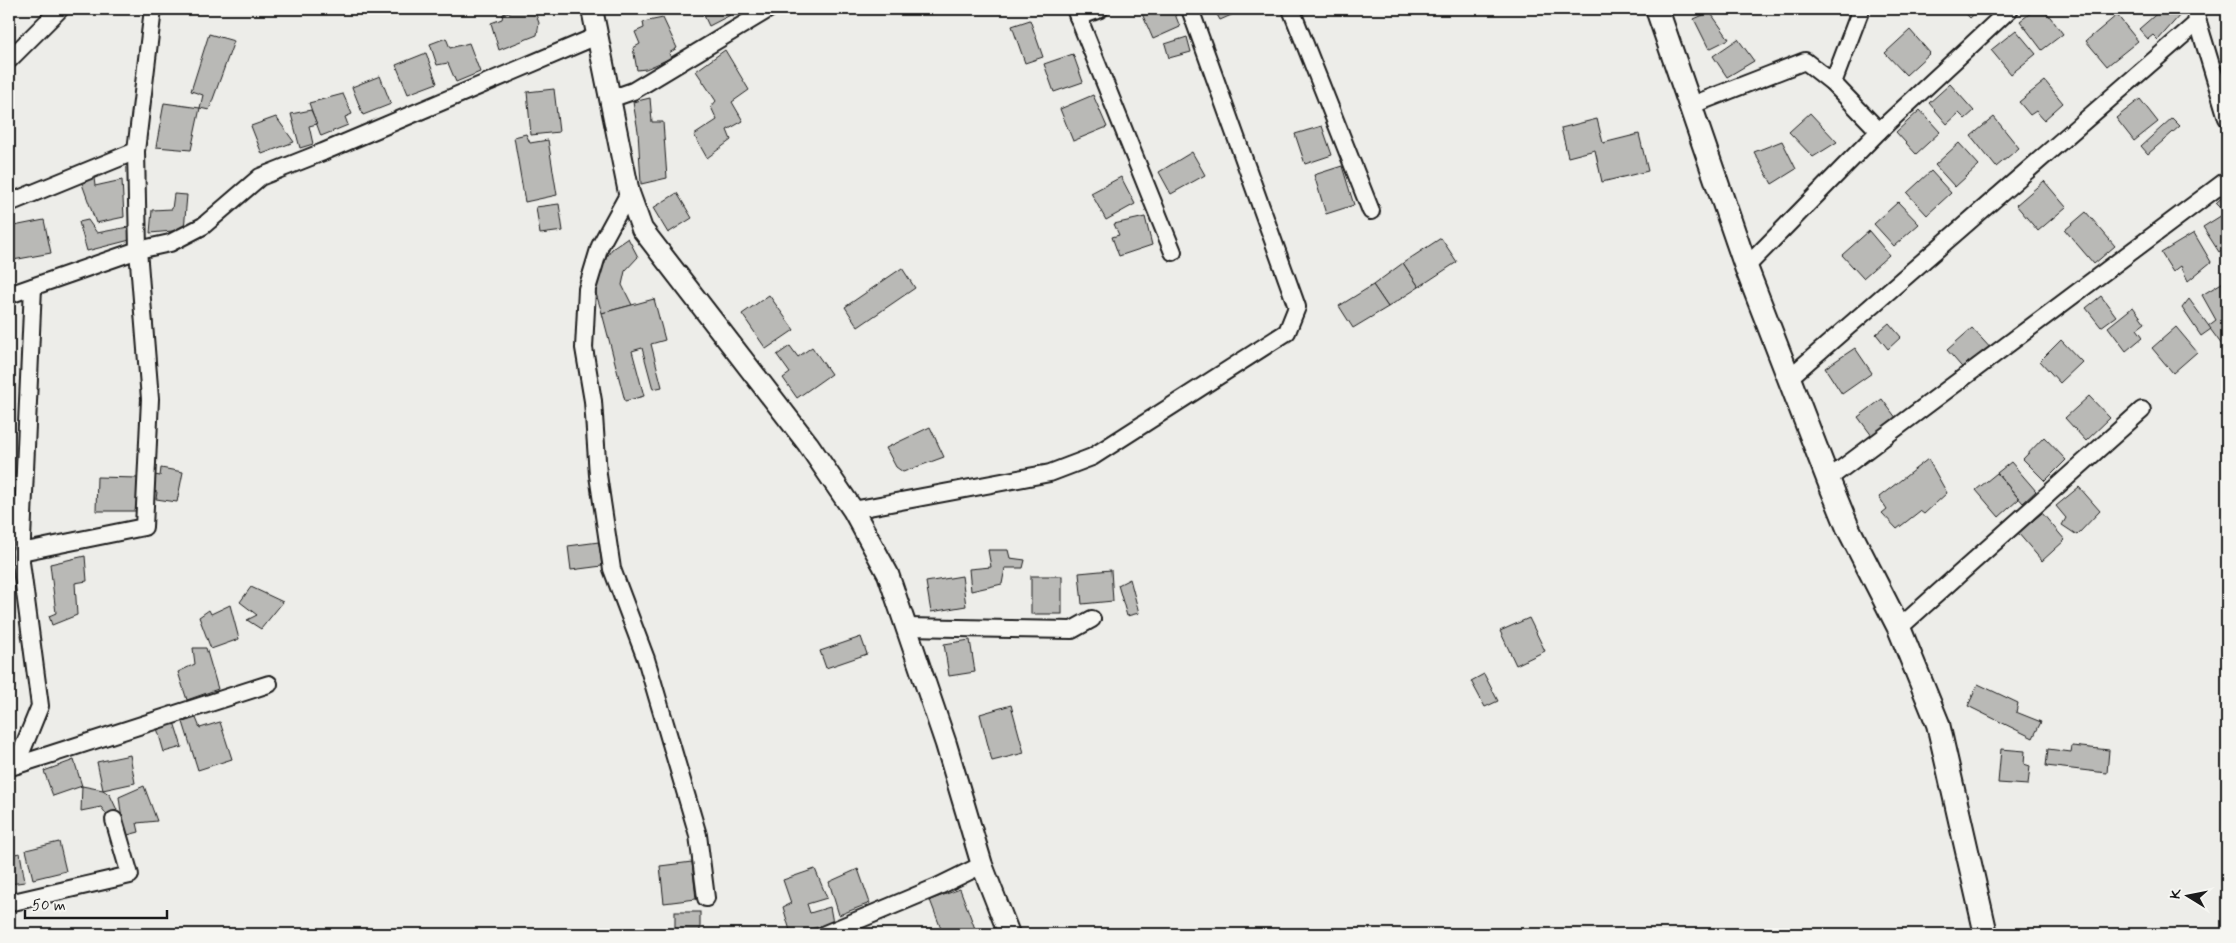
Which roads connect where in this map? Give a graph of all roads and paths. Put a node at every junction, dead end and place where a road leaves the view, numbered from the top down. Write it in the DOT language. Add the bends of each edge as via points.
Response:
graph roads {
  1 [pos="60,9"];
  2 [pos="153,9"];
  3 [pos="592,9"];
  4 [pos="769,9"];
  5 [pos="1100,9"];
  6 [pos="1190,9"];
  7 [pos="1291,9"];
  8 [pos="1657,9"];
  9 [pos="1861,9"];
  10 [pos="2010,9"];
  11 [pos="1076,13"];
  12 [pos="2196,15"];
  13 [pos="597,36"];
  14 [pos="9,60"];
  15 [pos="1833,83"];
  16 [pos="610,99"];
  17 [pos="1692,105"];
  18 [pos="2227,118"];
  19 [pos="1879,131"];
  20 [pos="136,151"];
  21 [pos="2227,180"];
  22 [pos="628,193"];
  23 [pos="9,203"];
  24 [pos="1371,211"];
  25 [pos="138,250"];
  26 [pos="1173,252"];
  27 [pos="1746,267"];
  28 [pos="33,287"];
  29 [pos="9,296"];
  30 [pos="1789,378"];
  31 [pos="2142,410"];
  32 [pos="1828,479"];
  33 [pos="853,510"];
  34 [pos="21,552"];
  35 [pos="1092,619"];
  36 [pos="906,627"];
  37 [pos="1899,628"];
  38 [pos="269,684"];
  39 [pos="13,766"];
  40 [pos="114,820"];
  41 [pos="982,865"];
  42 [pos="706,898"];
  43 [pos="9,903"];
  44 [pos="825,934"];
  45 [pos="1009,934"];
  46 [pos="1986,934"];
  1 -- 14 [label="street"];
  2 -- 20 [label="street"];
  3 -- 13 [label="street"];
  4 -- 16 [label="street" via="633,91"];
  5 -- 11 [label="street"];
  6 -- 33 [label="street" via="1297,307 1287,332 1092,457 1050,473"];
  7 -- 24 [label="street"];
  8 -- 17 [label="main road"];
  9 -- 15 [label="street"];
  10 -- 19 [label="street"];
  11 -- 26 [label="street"];
  12 -- 18 [label="street"];
  12 -- 30 [label="street"];
  13 -- 16 [label="street"];
  13 -- 25 [label="street" via="260,177 203,226 170,243"];
  15 -- 17 [label="street" via="1805,61"];
  15 -- 19 [label="street"];
  16 -- 22 [label="street"];
  17 -- 27 [label="main road"];
  19 -- 27 [label="street"];
  20 -- 23 [label="street"];
  20 -- 25 [label="street"];
  21 -- 32 [label="street"];
  22 -- 33 [label="street" via="642,229 808,444"];
  22 -- 42 [label="street" via="600,246 587,289 584,348 593,401 598,475 612,569 646,659 698,835"];
  25 -- 28 [label="street"];
  25 -- 34 [label="street" via="150,399 144,526"];
  27 -- 30 [label="main road"];
  28 -- 29 [label="street"];
  28 -- 34 [label="street"];
  30 -- 32 [label="main road"];
  31 -- 37 [label="street"];
  32 -- 37 [label="main road" via="1848,528"];
  33 -- 36 [label="street" via="888,574"];
  34 -- 39 [label="street" via="40,706"];
  35 -- 36 [label="street" via="1072,630"];
  36 -- 41 [label="street" via="946,744"];
  37 -- 46 [label="main road" via="1938,724"];
  38 -- 39 [label="street"];
  40 -- 43 [label="street" via="130,874"];
  41 -- 44 [label="street"];
  41 -- 45 [label="street"];
}
